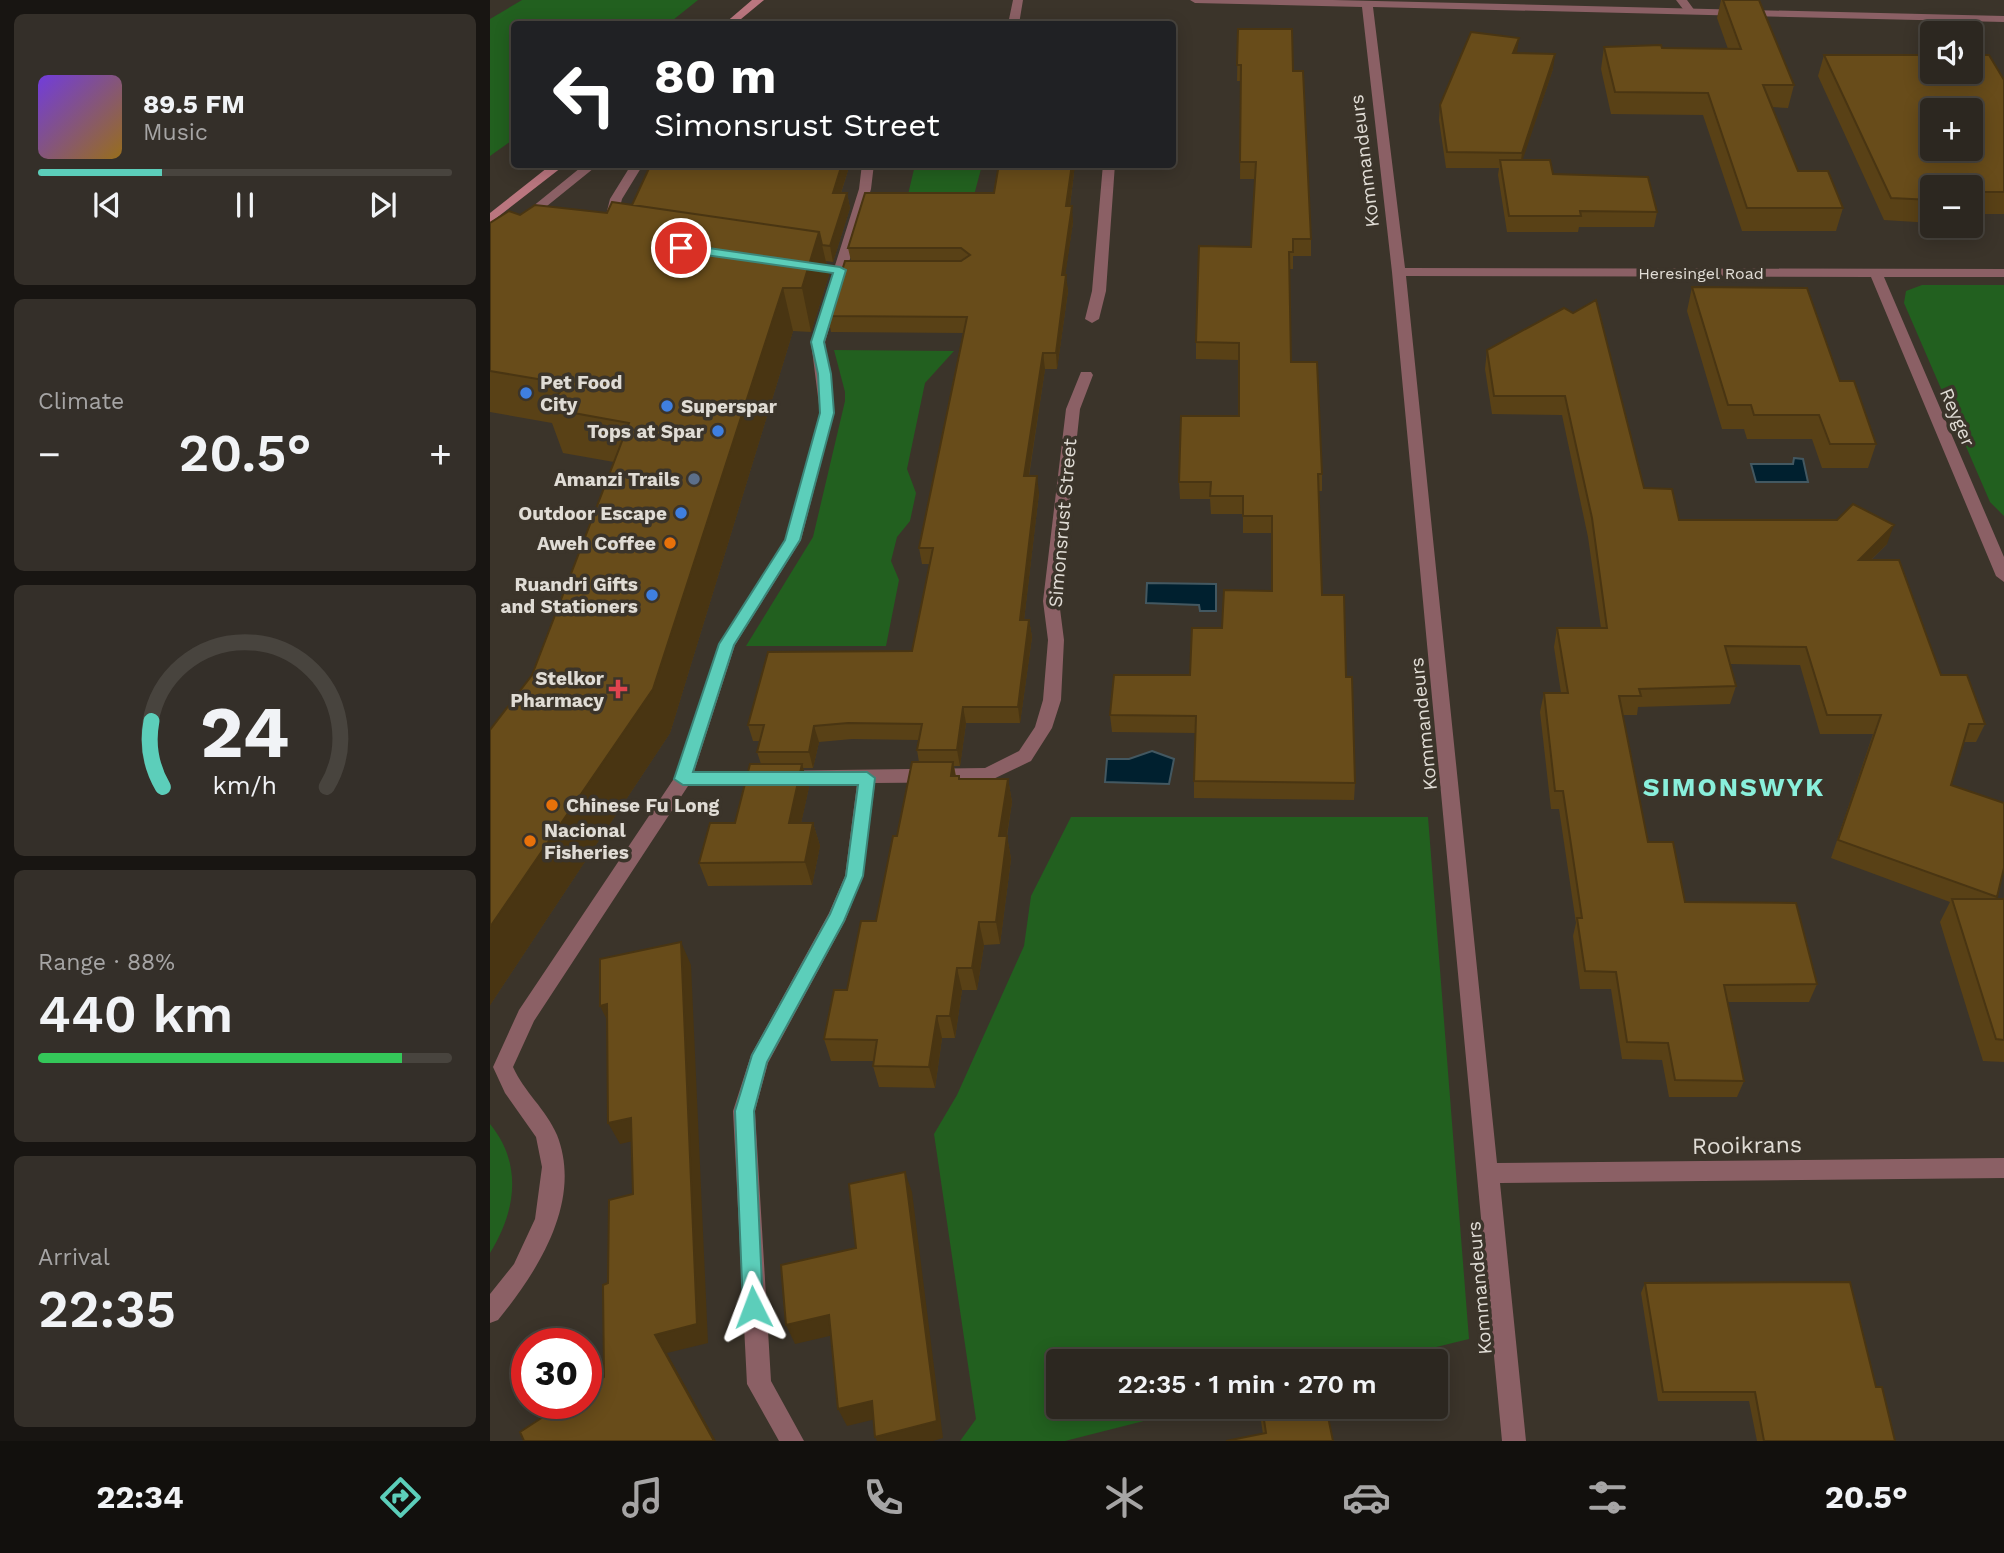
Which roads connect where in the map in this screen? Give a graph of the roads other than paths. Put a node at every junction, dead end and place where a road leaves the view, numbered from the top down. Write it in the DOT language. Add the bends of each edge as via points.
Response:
graph roads {
  1 [pos="759,0"];
  2 [pos="1017,0"];
  3 [pos="1195,0"];
  4 [pos="1681,0"];
  5 [pos="1367,4"];
  6 [pos="1690,11"];
  7 [pos="2004,19"];
  8 [pos="733,21"];
  9 [pos="1014,21"];
  10 [pos="556,168"];
  11 [pos="588,168"];
  12 [pos="635,168"];
  13 [pos="867,168"];
  14 [pos="1109,168"];
  15 [pos="490,219"];
  16 [pos="621,237"];
  17 [pos="490,247"];
  18 [pos="1399,272"];
  19 [pos="1876,273"];
  20 [pos="2004,273"];
  21 [pos="1092,319"];
  22 [pos="1086,375"];
  23 [pos="1998,546"];
  24 [pos="2004,576"];
  25 [pos="867,778"];
  26 [pos="683,779"];
  27 [pos="497,1065"];
  28 [pos="2004,1168"];
  29 [pos="1490,1173"];
  30 [pos="490,1312"];
  31 [pos="792,1441"];
  32 [pos="1514,1441"];
  1 -- 8 [label="main road"];
  2 -- 9 [label="street"];
  3 -- 5 [label="street"];
  4 -- 6 [label="street"];
  5 -- 6 [label="street"];
  5 -- 18 [label="street, Kommandeurs"];
  6 -- 7 [label="street"];
  10 -- 15 [label="main road"];
  11 -- 17 [label="street"];
  12 -- 16 [label="street" via="616,199 609,226"];
  13 -- 26 [label="street" via="865,189 818,342 827,413 793,540 727,644"];
  14 -- 21 [label="street" via="1099,291"];
  18 -- 19 [label="street, Heresingel Road"];
  18 -- 29 [label="street, Kommandeurs"];
  19 -- 20 [label="street, Heresingel Road"];
  19 -- 23 [label="street, Reyger"];
  22 -- 25 [label="street, Simonsrust Street" via="1073,409 1051,601 1056,640 1052,700 1043,728 1025,756 988,775"];
  23 -- 24 [label="street, Reyger"];
  25 -- 26 [label="street, Simonsrust Street"];
  25 -- 31 [label="street" via="855,876 758,1061 744,1111 759,1384"];
  26 -- 27 [label="street"];
  27 -- 30 [label="street" via="546,1135 554,1167 547,1212 526,1265"];
  28 -- 29 [label="street, Rooikrans"];
  29 -- 32 [label="street, Kommandeurs"];
}
